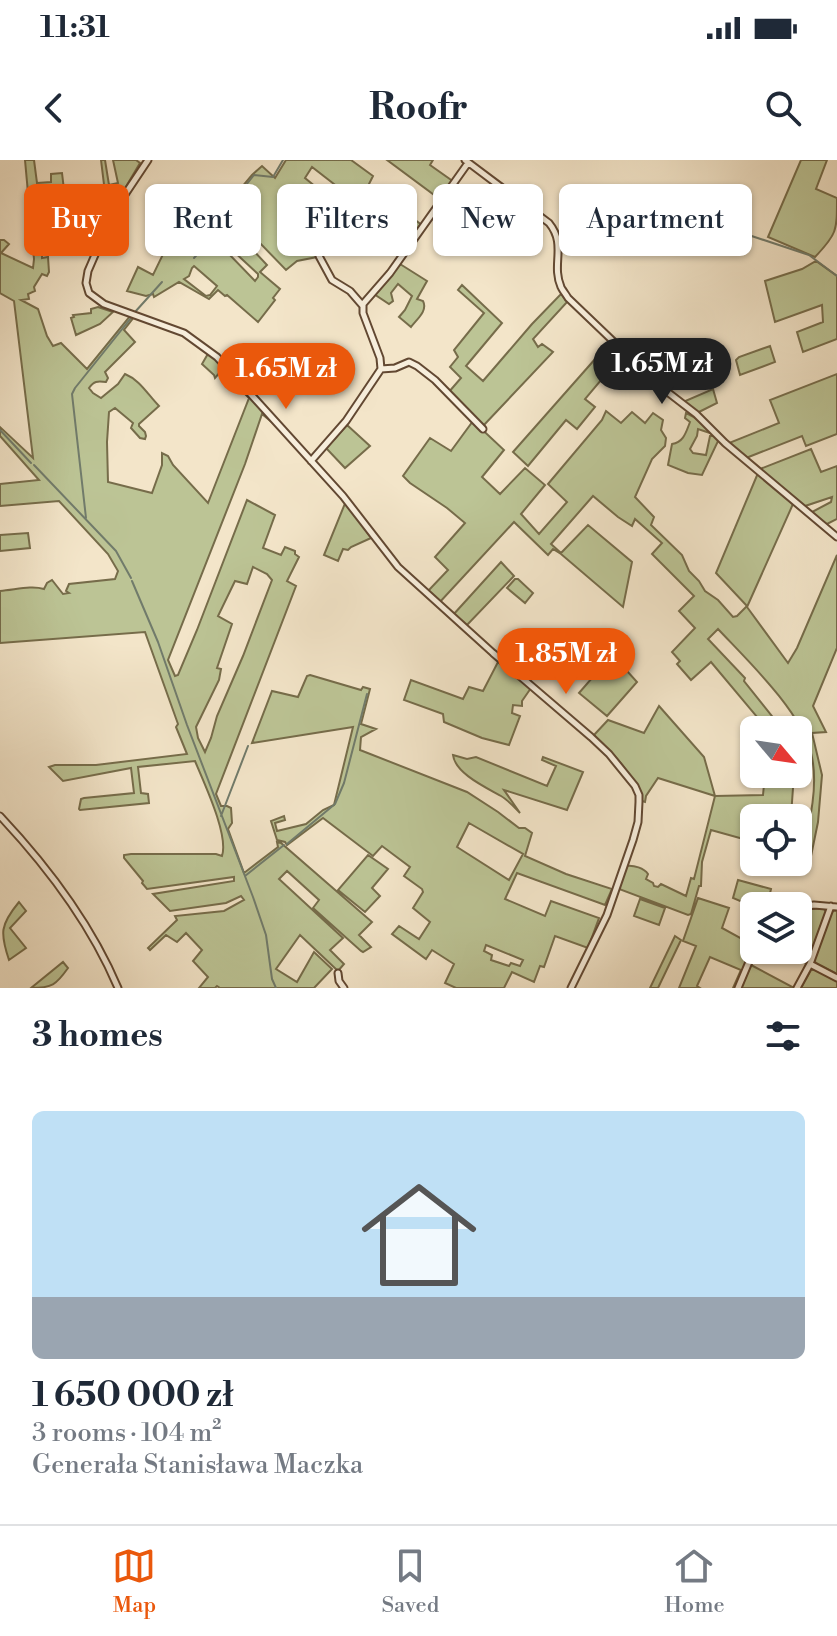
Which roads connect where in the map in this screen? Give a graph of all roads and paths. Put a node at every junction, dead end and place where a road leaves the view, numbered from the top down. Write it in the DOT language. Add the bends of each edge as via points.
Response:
graph roads {
  1 [pos="148,160"];
  2 [pos="467,161"];
  3 [pos="319,256"];
  4 [pos="363,306"];
  5 [pos="381,369"];
  6 [pos="483,429"];
  7 [pos="311,461"];
  8 [pos="837,537"];
  9 [pos="0,816"];
  10 [pos="812,905"];
  11 [pos="834,906"];
  12 [pos="812,959"];
  13 [pos="748,964"];
  14 [pos="810,964"];
  15 [pos="338,973"];
  16 [pos="837,978"];
  17 [pos="118,988"];
  18 [pos="344,988"];
  19 [pos="571,988"];
  20 [pos="738,988"];
  21 [pos="797,988"];
  1 -- 7 [label="street" via="114,211 88,271 89,293 104,304 184,333 217,357"];
  2 -- 4 [label="street"];
  2 -- 8 [label="street" via="554,229 558,277 568,298 661,387"];
  3 -- 4 [label="street" via="332,280"];
  4 -- 5 [label="street"];
  5 -- 6 [label="street" via="409,362 417,366"];
  5 -- 7 [label="street"];
  7 -- 19 [label="street" via="398,567 591,737 635,786 639,802 633,840 607,915"];
  9 -- 17 [label="street" via="39,860 97,944"];
  10 -- 11 [label="street"];
  11 -- 12 [label="street"];
  13 -- 20 [label="street"];
  14 -- 16 [label="street"];
  14 -- 21 [label="street"];
  15 -- 18 [label="street"];
}
